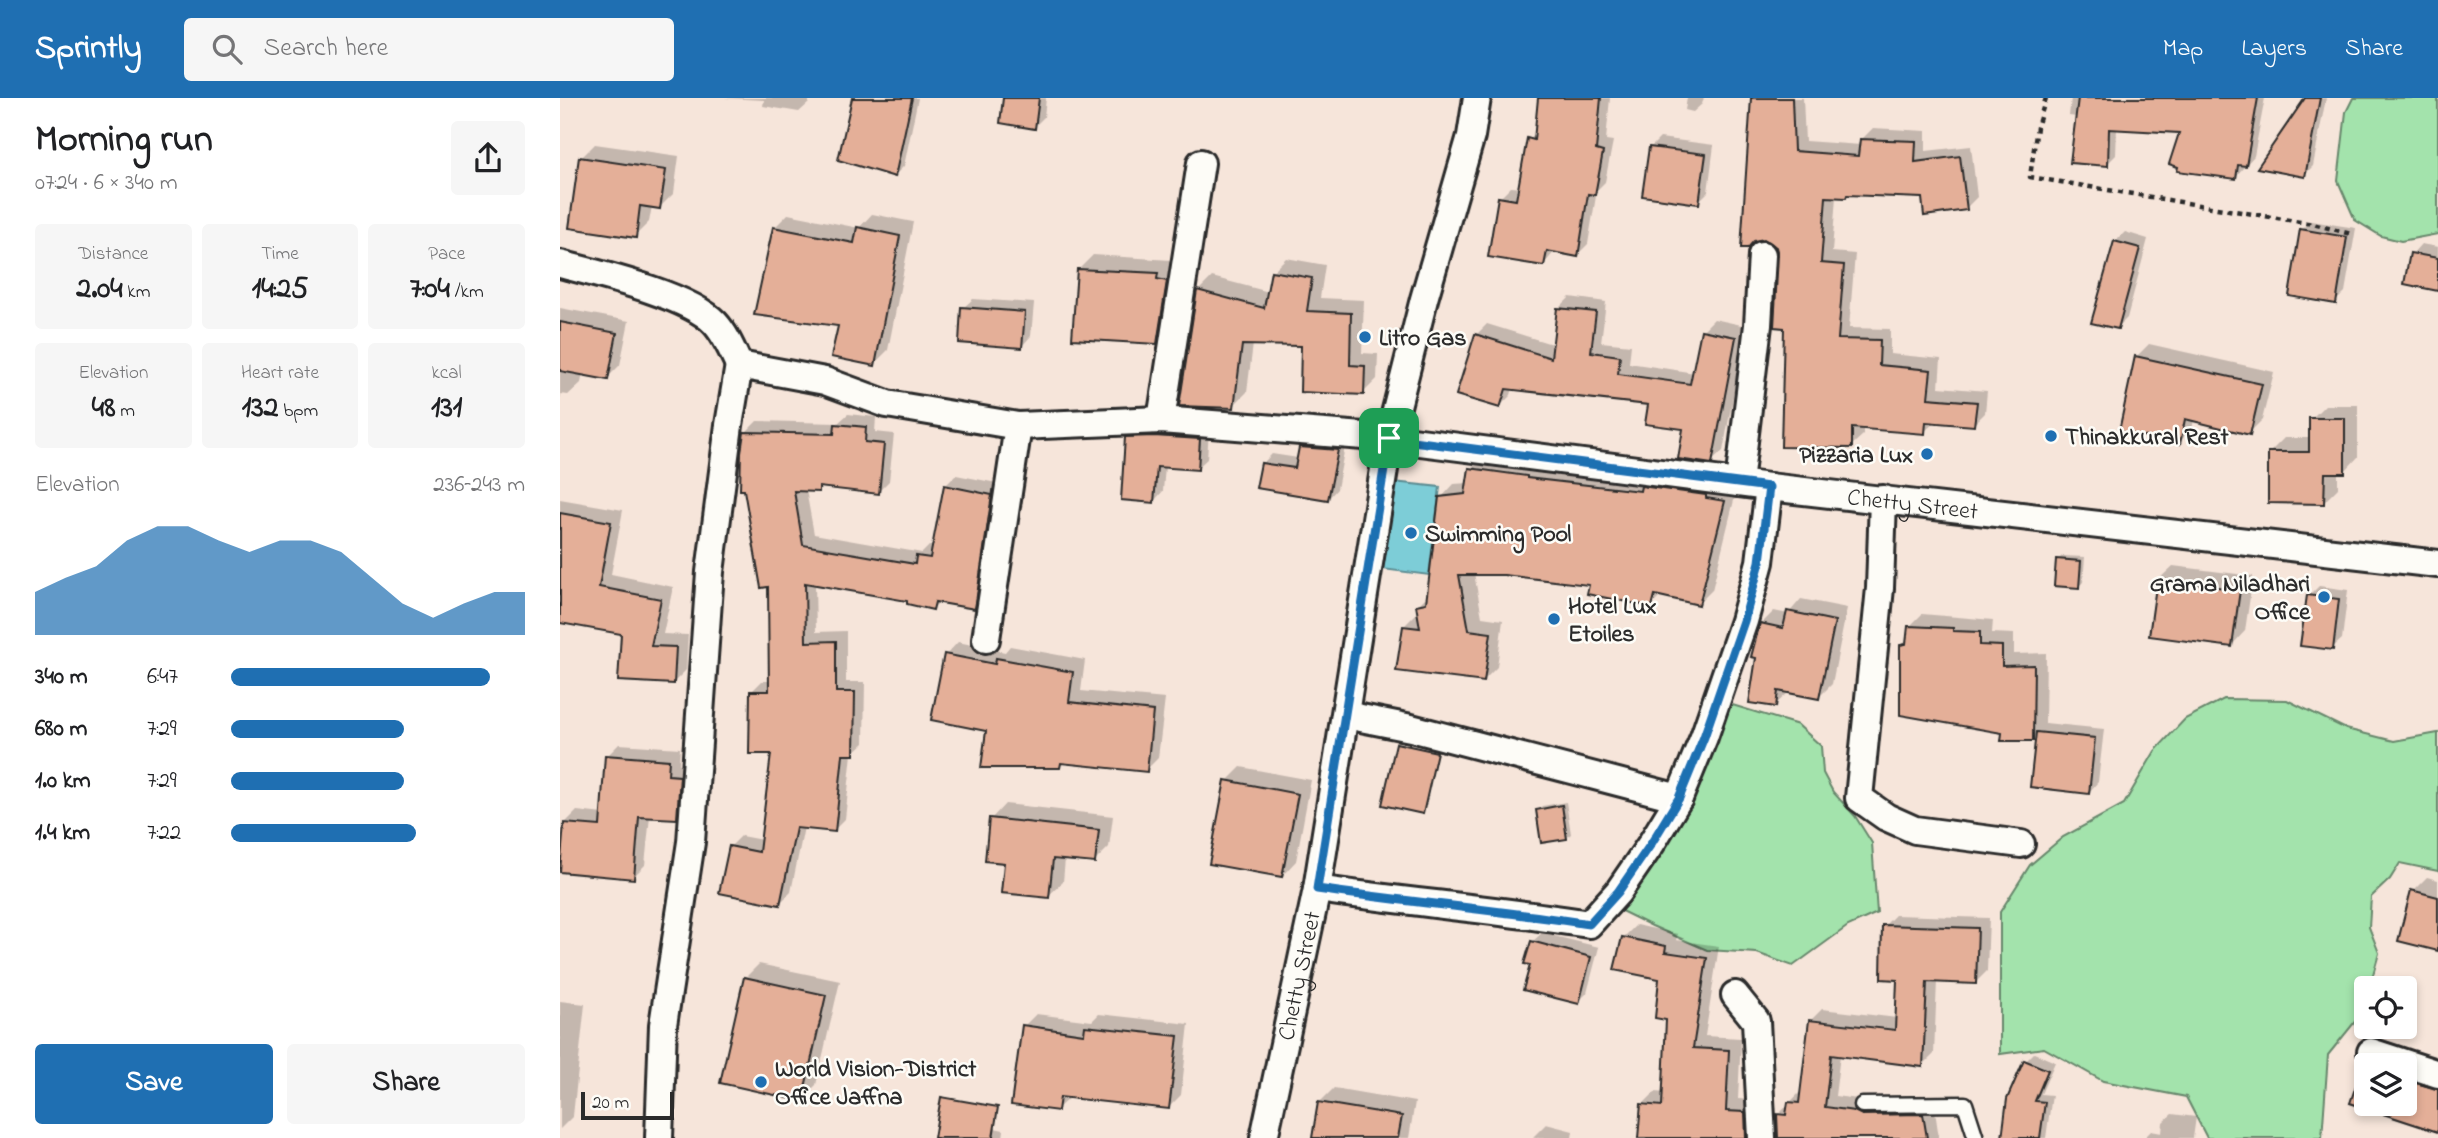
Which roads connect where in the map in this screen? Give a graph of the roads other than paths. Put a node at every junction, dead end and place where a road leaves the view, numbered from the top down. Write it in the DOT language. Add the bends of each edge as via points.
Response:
graph roads {
  1 [pos="1478,98"];
  2 [pos="1201,163"];
  3 [pos="1762,254"];
  4 [pos="560,264"];
  5 [pos="739,365"];
  6 [pos="1161,420"];
  7 [pos="1018,426"];
  8 [pos="1389,438"];
  9 [pos="1740,483"];
  10 [pos="1769,487"];
  11 [pos="1883,499"];
  12 [pos="2438,564"];
  13 [pos="986,639"];
  14 [pos="1346,715"];
  15 [pos="1679,798"];
  16 [pos="2021,844"];
  17 [pos="1317,889"];
  18 [pos="1735,995"];
  19 [pos="2371,1052"];
  20 [pos="2438,1074"];
  21 [pos="1862,1105"];
  22 [pos="659,1138"];
  23 [pos="1264,1138"];
  24 [pos="1762,1138"];
  25 [pos="1976,1138"];
  1 -- 8 [label="street, Chetty Street"];
  2 -- 6 [label="street"];
  3 -- 9 [label="street"];
  4 -- 5 [label="street" via="692,306 714,322"];
  5 -- 7 [label="street" via="825,381 887,404"];
  5 -- 22 [label="street" via="710,572 691,842 663,1025"];
  6 -- 7 [label="street"];
  6 -- 8 [label="street"];
  7 -- 13 [label="street"];
  8 -- 9 [label="street, Chetty Street"];
  8 -- 14 [label="street, Chetty Street"];
  9 -- 10 [label="street, Chetty Street"];
  10 -- 11 [label="street, Chetty Street"];
  10 -- 15 [label="street" via="1760,562 1744,621"];
  11 -- 12 [label="street, Chetty Street"];
  11 -- 16 [label="street" via="1880,588 1859,798 1915,830"];
  14 -- 15 [label="street"];
  14 -- 17 [label="street, Chetty Street"];
  15 -- 17 [label="street" via="1618,892 1589,924"];
  17 -- 23 [label="street, Chetty Street"];
  18 -- 24 [label="street" via="1756,1021"];
  19 -- 20 [label="street"];
  21 -- 25 [label="lane" via="1965,1104"];
}
